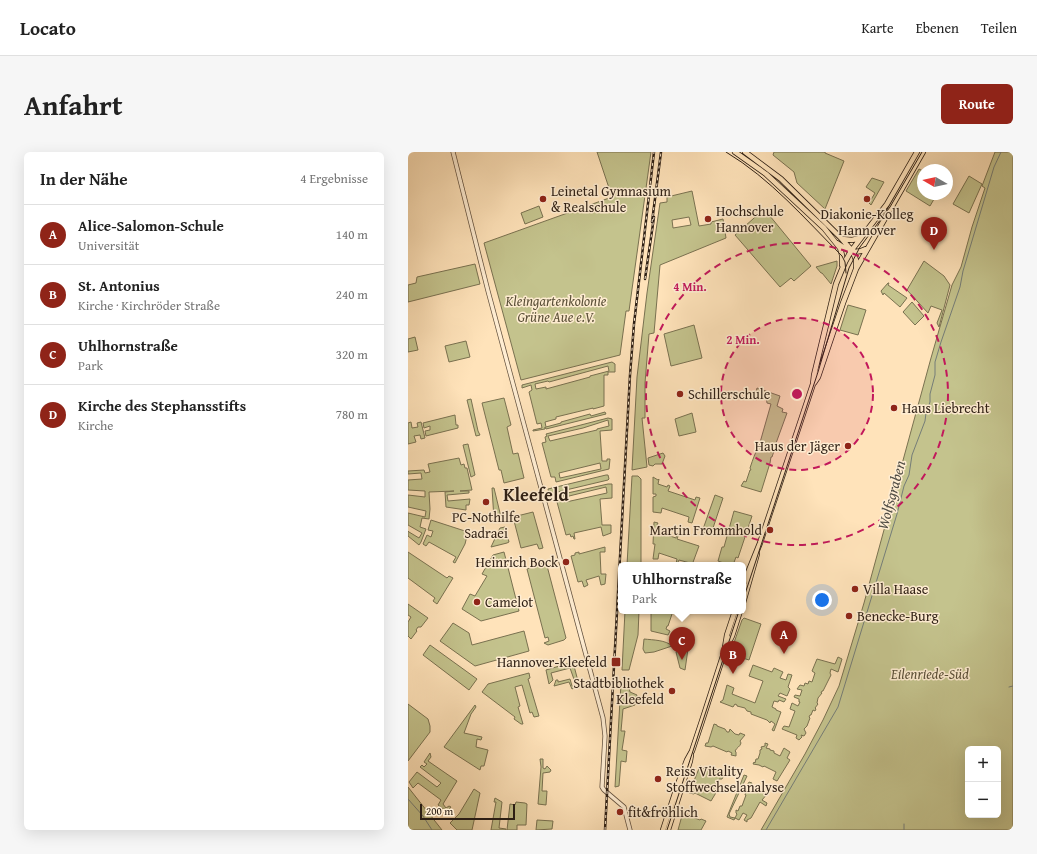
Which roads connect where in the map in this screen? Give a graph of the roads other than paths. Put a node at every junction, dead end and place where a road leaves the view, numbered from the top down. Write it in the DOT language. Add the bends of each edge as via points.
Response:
graph roads {
  1 [pos="453,152"];
  2 [pos="735,152"];
  3 [pos="745,152"];
  4 [pos="917,152"];
  5 [pos="923,152"];
  6 [pos="861,237"];
  7 [pos="841,238"];
  8 [pos="835,241"];
  9 [pos="866,249"];
  10 [pos="852,251"];
  11 [pos="842,268"];
  12 [pos="856,269"];
  13 [pos="824,334"];
  14 [pos="831,337"];
  15 [pos="813,384"];
  16 [pos="760,543"];
  17 [pos="746,578"];
  18 [pos="746,593"];
  19 [pos="734,614"];
  20 [pos="739,614"];
  21 [pos="724,653"];
  22 [pos="692,751"];
  23 [pos="630,830"];
  24 [pos="663,830"];
  25 [pos="668,830"];
  1 -- 23 [label="street" via="488,292 603,718 605,736 602,784 604,790 624,806"];
  2 -- 8 [label="main road" via="770,177"];
  3 -- 7 [label="main road" via="781,180"];
  4 -- 6 [label="main road" via="887,204"];
  5 -- 9 [label="main road"];
  6 -- 7 [label="main road" via="852,240"];
  6 -- 10 [label="main road"];
  7 -- 10 [label="main road"];
  8 -- 10 [label="main road"];
  8 -- 11 [label="main road" via="842,255"];
  9 -- 10 [label="main road"];
  9 -- 12 [label="main road"];
  10 -- 11 [label="main road"];
  10 -- 12 [label="main road"];
  11 -- 13 [label="main road"];
  12 -- 14 [label="main road"];
  13 -- 14 [label="main road" via="827,338"];
  13 -- 15 [label="main road"];
  14 -- 15 [label="main road" via="818,377"];
  15 -- 16 [label="main road"];
  16 -- 17 [label="main road"];
  16 -- 18 [label="main road"];
  19 -- 21 [label="main road"];
  20 -- 21 [label="main road"];
  21 -- 22 [label="main road"];
  22 -- 24 [label="main road"];
  22 -- 25 [label="main road"];
}
